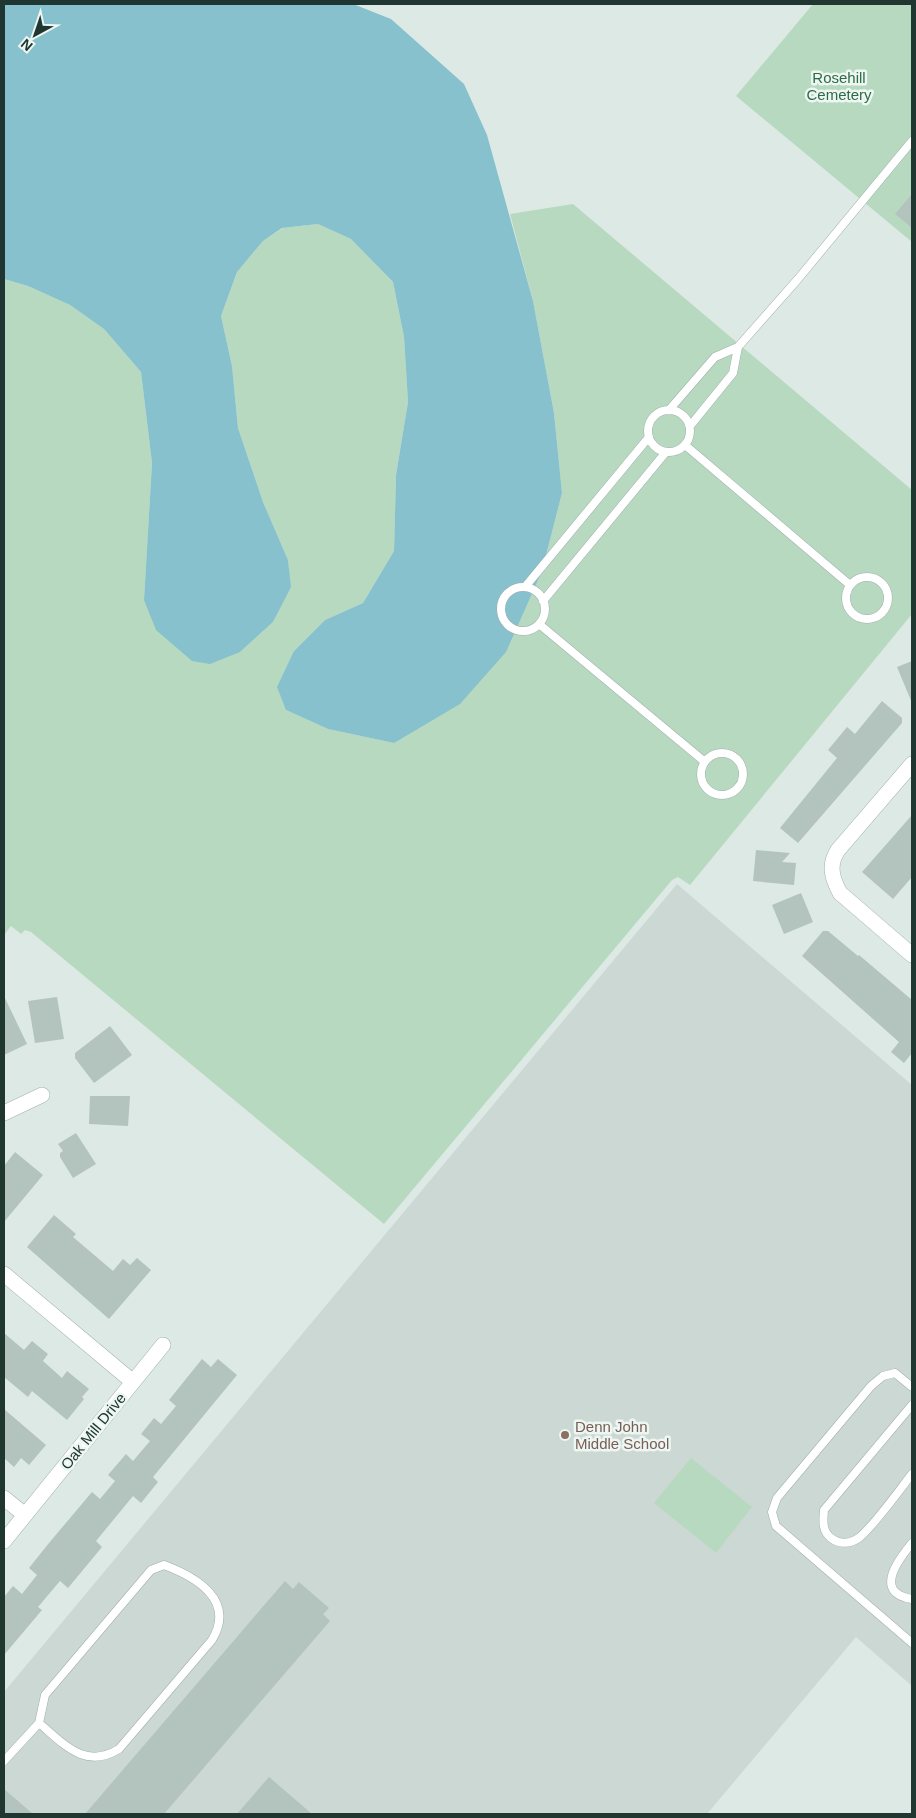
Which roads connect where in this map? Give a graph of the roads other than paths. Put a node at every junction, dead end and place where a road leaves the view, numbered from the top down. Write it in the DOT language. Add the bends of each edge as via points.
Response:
graph roads {
  1 [pos="912,141"];
  2 [pos="738,347"];
  3 [pos="669,410"];
  4 [pos="690,426"];
  5 [pos="649,437"];
  6 [pos="685,445"];
  7 [pos="666,452"];
  8 [pos="850,584"];
  9 [pos="525,587"];
  10 [pos="543,601"];
  11 [pos="539,624"];
  12 [pos="705,762"];
  13 [pos="912,764"];
  14 [pos="912,955"];
  15 [pos="42,1095"];
  16 [pos="4,1113"];
  17 [pos="4,1274"];
  18 [pos="163,1344"];
  19 [pos="133,1382"];
  20 [pos="912,1387"];
  21 [pos="912,1405"];
  22 [pos="912,1474"];
  23 [pos="4,1498"];
  24 [pos="25,1515"];
  25 [pos="4,1541"];
  26 [pos="912,1544"];
  27 [pos="912,1599"];
  28 [pos="912,1643"];
  29 [pos="39,1723"];
  30 [pos="4,1761"];
  1 -- 2 [label="lane"];
  2 -- 3 [label="lane" via="715,357"];
  2 -- 4 [label="lane" via="732,373"];
  3 -- 4 [label="lane" via="682,414"];
  3 -- 5 [label="lane" via="662,411 651,420"];
  4 -- 6 [label="lane"];
  5 -- 7 [label="lane" via="654,446"];
  5 -- 9 [label="lane"];
  6 -- 7 [label="lane"];
  6 -- 8 [label="lane"];
  7 -- 10 [label="lane"];
  8 -- 8 [label="lane" via="846,598 855,615 868,619 885,610 888,603 886,589 876,578 862,577"];
  9 -- 10 [label="lane" via="538,592"];
  9 -- 11 [label="lane" via="511,590 505,596 501,610 503,617 512,628 519,630"];
  10 -- 11 [label="lane" via="545,611"];
  11 -- 12 [label="lane"];
  12 -- 12 [label="lane" via="701,778 708,791 714,795 729,795 740,786 742,766 733,756 719,753"];
  13 -- 14 [label="street" via="838,850 831,864 840,893"];
  15 -- 16 [label="street"];
  17 -- 19 [label="street, Oak Mill Drive"];
  18 -- 19 [label="street"];
  19 -- 24 [label="street, Oak Mill Drive"];
  20 -- 28 [label="lane" via="895,1373 883,1376 871,1386 777,1498 772,1512 776,1526 783,1533"];
  21 -- 22 [label="lane" via="824,1510 826,1533 839,1542 848,1543 860,1537"];
  23 -- 24 [label="street"];
  24 -- 25 [label="street, Oak Mill Drive"];
  26 -- 27 [label="lane" via="891,1574 894,1590"];
  29 -- 29 [label="lane" via="79,1754 100,1757 119,1749 212,1640 220,1621 215,1600 184,1572 164,1565 151,1570 45,1695"];
  29 -- 30 [label="lane"];
}
